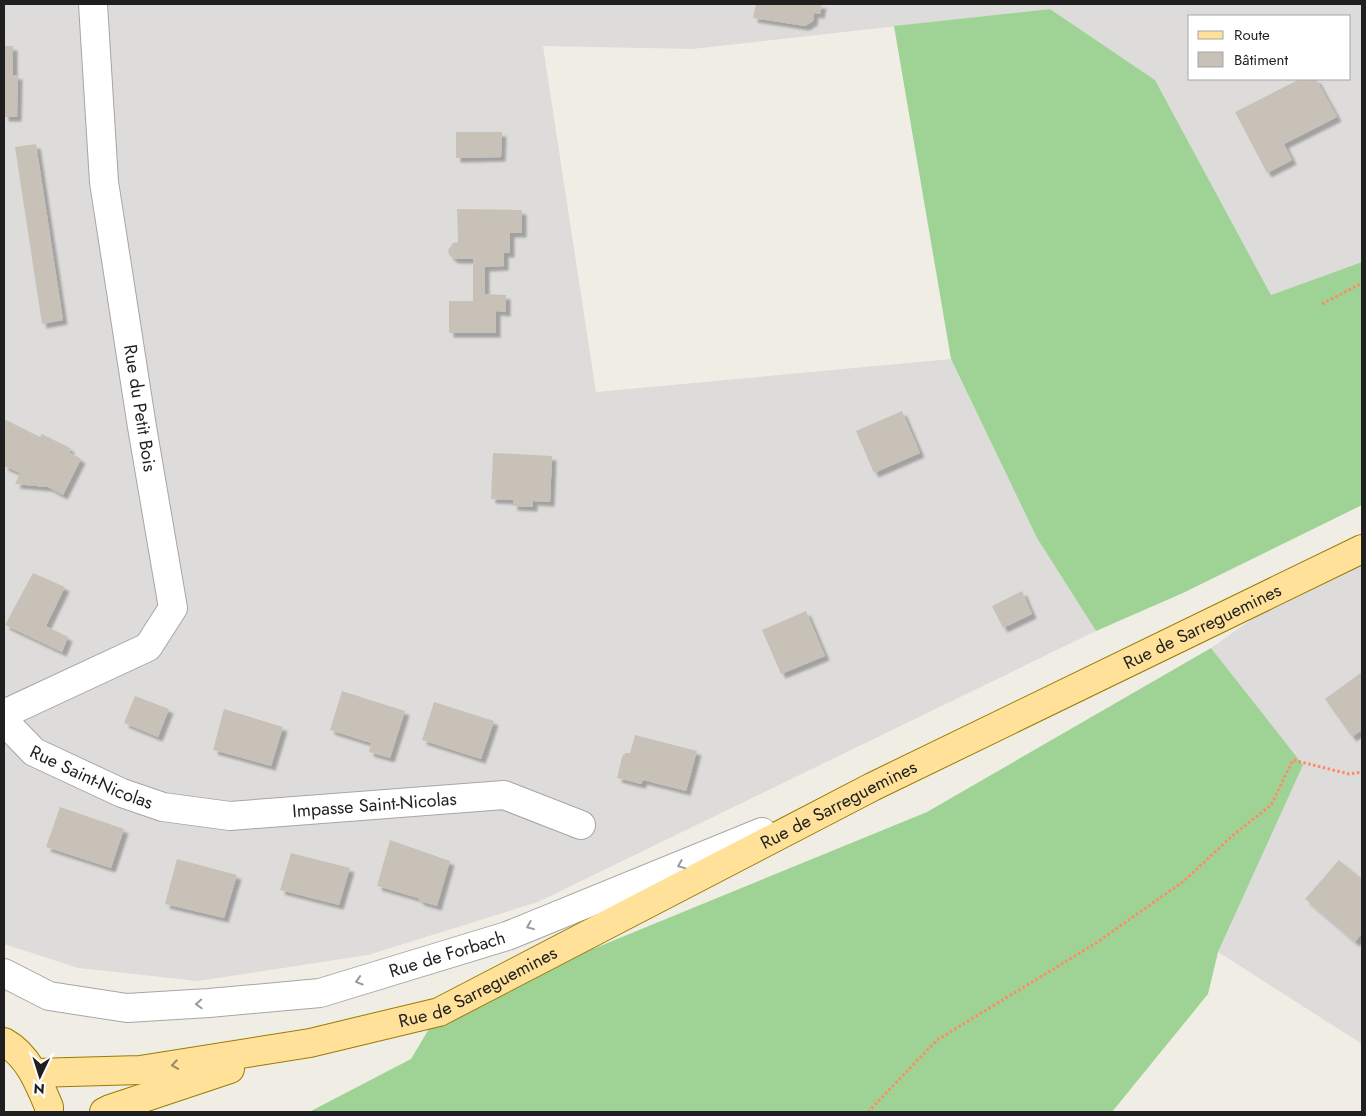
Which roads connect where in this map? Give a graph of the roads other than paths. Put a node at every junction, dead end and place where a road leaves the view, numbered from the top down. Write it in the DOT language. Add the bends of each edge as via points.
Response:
graph roads {
  1 [pos="93,4"];
  2 [pos="1362,548"];
  3 [pos="4,714"];
  4 [pos="4,720"];
  5 [pos="872,787"];
  6 [pos="163,807"];
  7 [pos="582,825"];
  8 [pos="4,973"];
  9 [pos="4,1042"];
  10 [pos="310,1043"];
  11 [pos="35,1073"];
  12 [pos="49,1112"];
  13 [pos="104,1112"];
  1 -- 3 [label="street, Rue du Petit Bois" via="104,182 173,608 148,647"];
  2 -- 5 [label="main road, Rue de Sarreguemines"];
  4 -- 6 [label="street, Rue Saint-Nicolas" via="34,752 122,793"];
  5 -- 8 [label="street, Rue de Forbach, one-way" via="507,936 320,993 127,1008 49,996"];
  5 -- 10 [label="main road, Rue de Sarreguemines" via="439,1012"];
  6 -- 7 [label="street, Impasse Saint-Nicolas" via="230,816 504,795"];
  9 -- 11 [label="main road"];
  10 -- 11 [label="main road, Rue de Sarreguemines, one-way" via="140,1070"];
  10 -- 13 [label="main road, Rue de Sarreguemines"];
  11 -- 12 [label="main road"];
}
